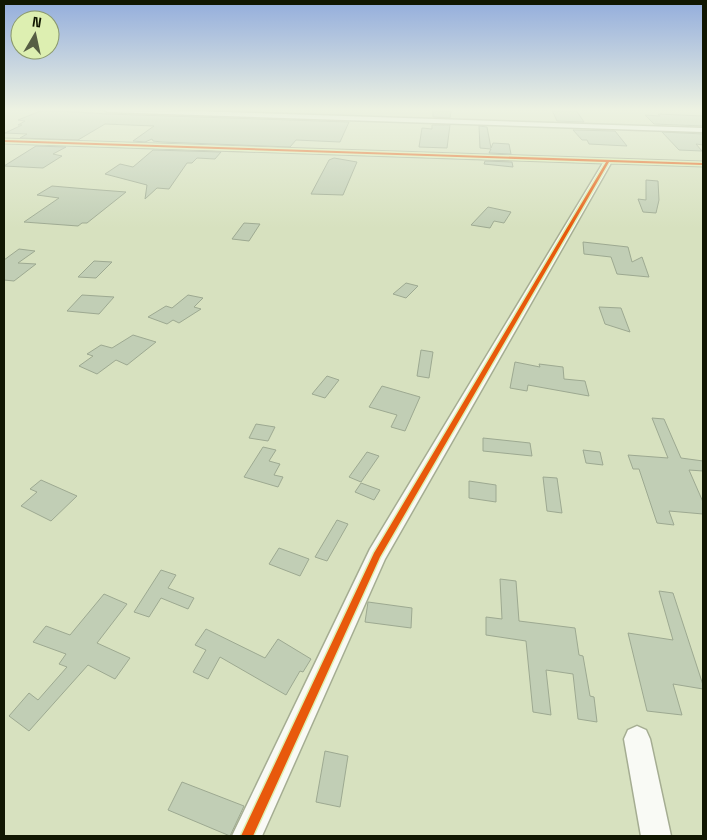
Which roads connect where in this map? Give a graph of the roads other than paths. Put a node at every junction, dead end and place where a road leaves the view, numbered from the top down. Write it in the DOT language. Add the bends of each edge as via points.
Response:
graph roads {
  1 [pos="252,149"];
  2 [pos="608,161"];
  3 [pos="703,164"];
  4 [pos="637,739"];
  5 [pos="247,836"];
  6 [pos="656,836"];
  1 -- 2 [label="street"];
  2 -- 3 [label="street"];
  2 -- 5 [label="street" via="377,555"];
  4 -- 6 [label="street"];
}
